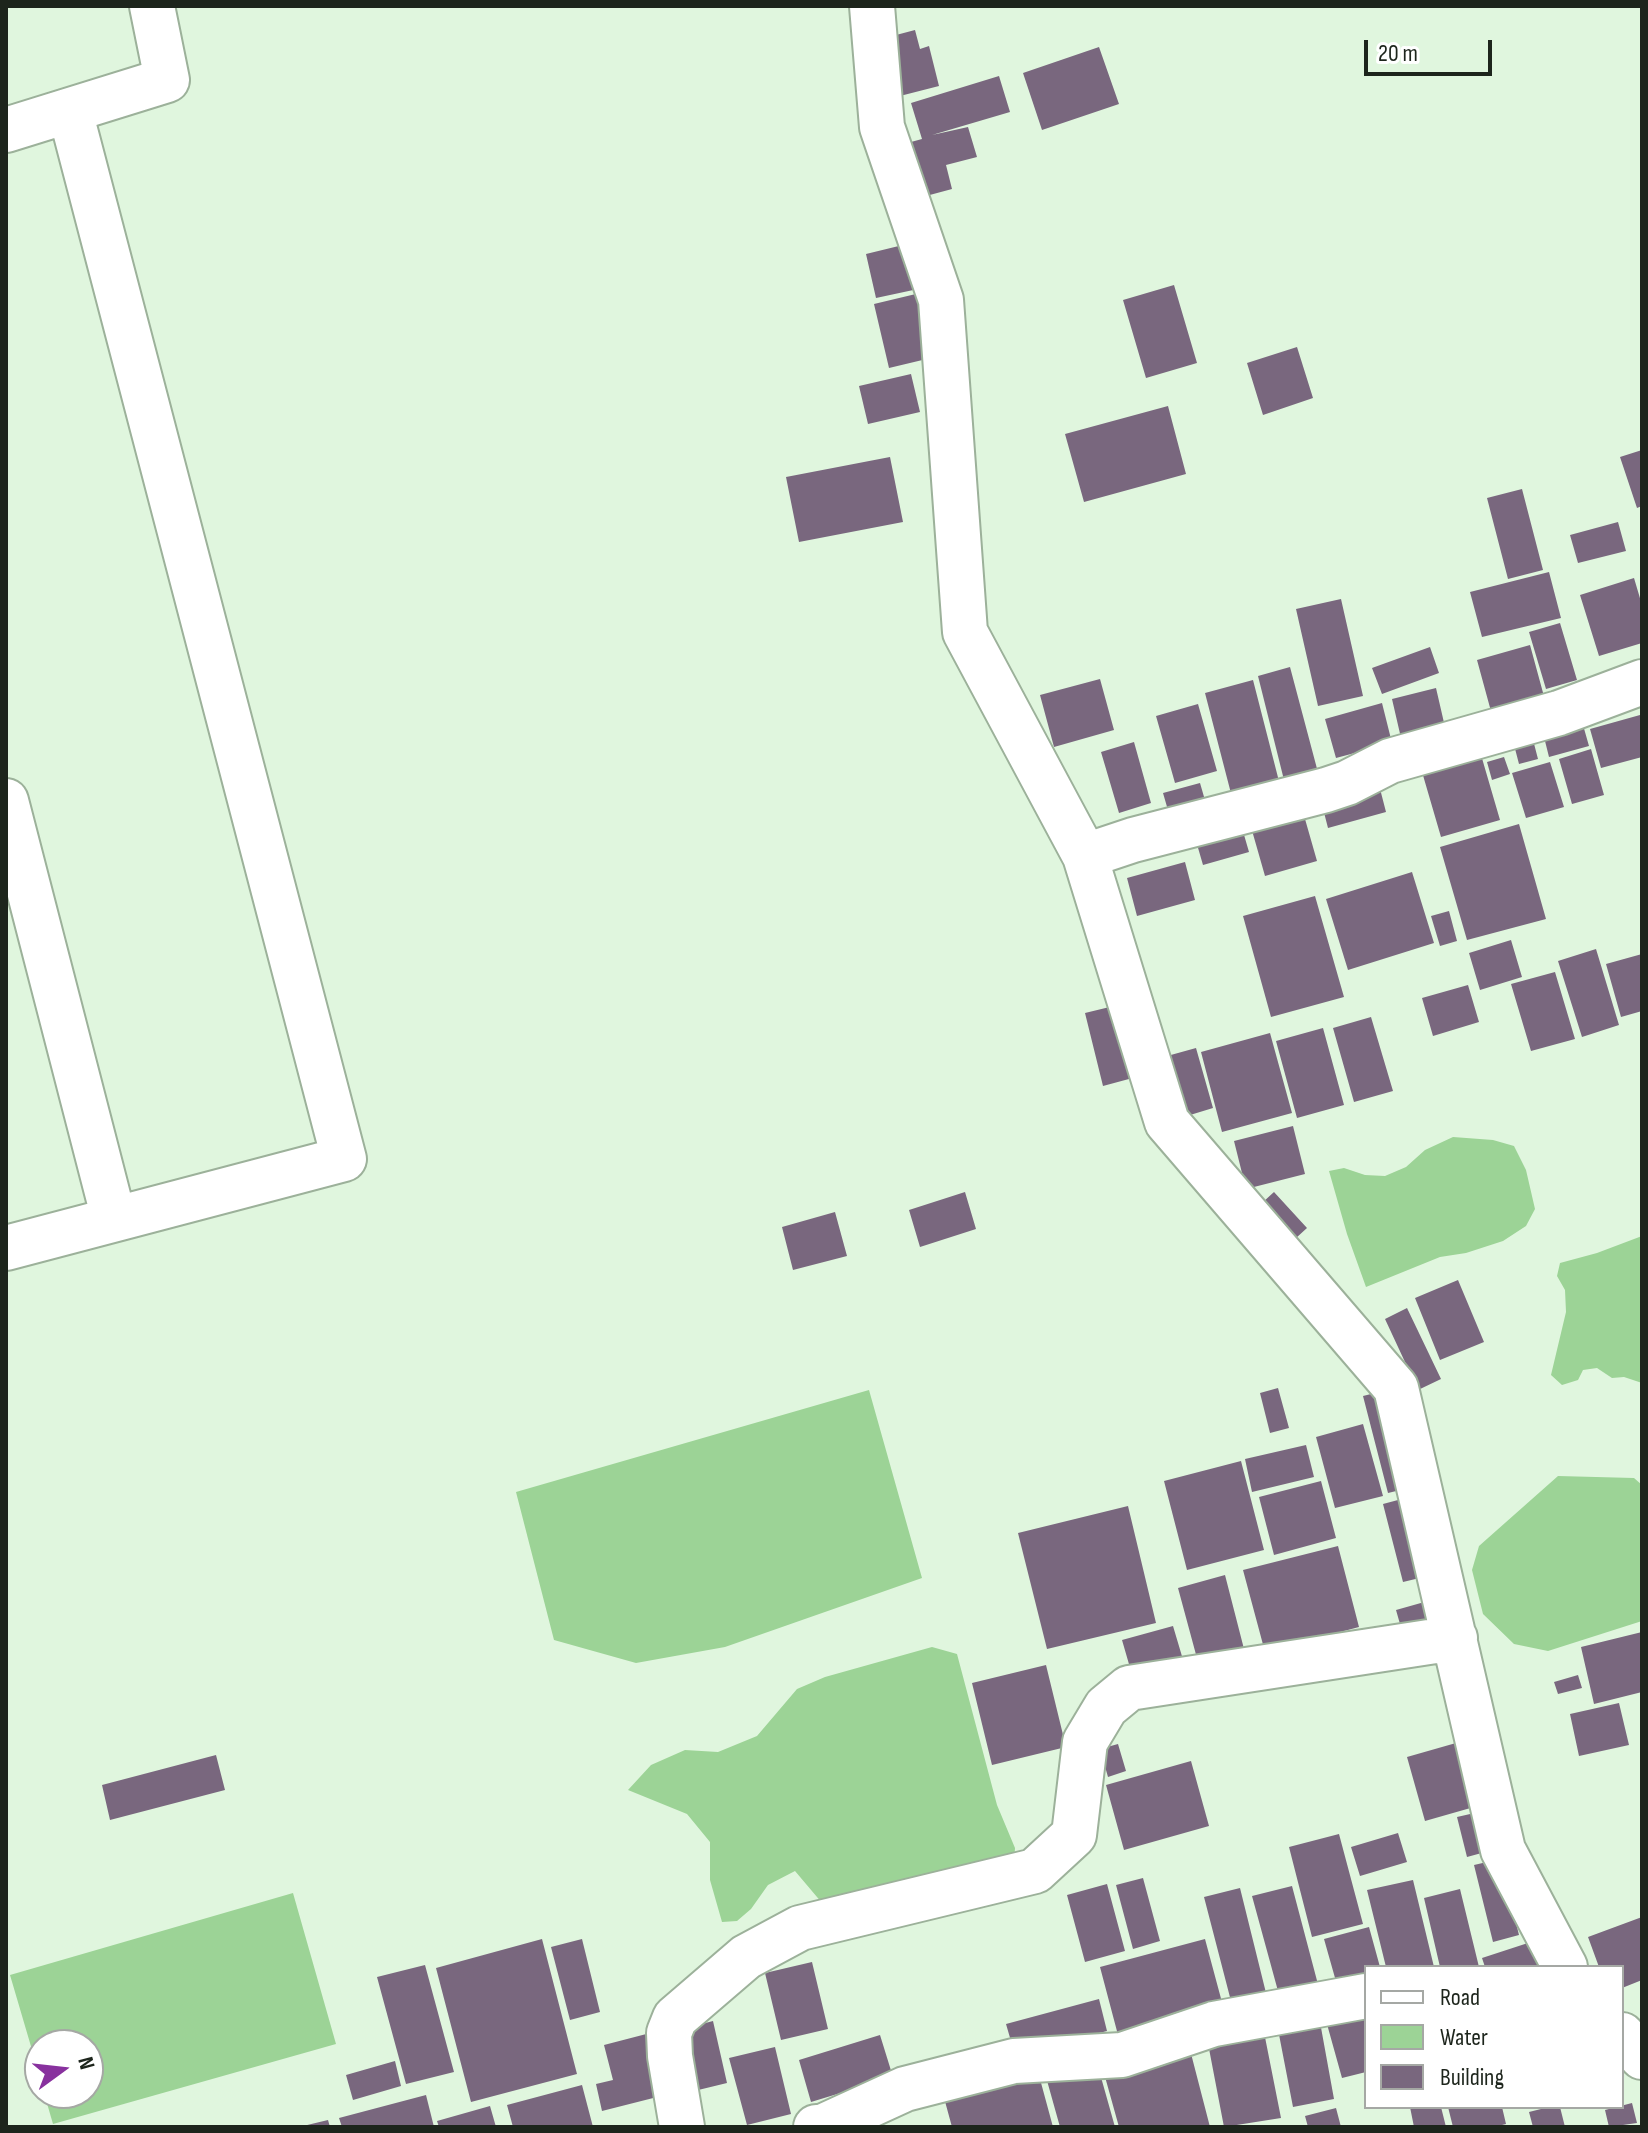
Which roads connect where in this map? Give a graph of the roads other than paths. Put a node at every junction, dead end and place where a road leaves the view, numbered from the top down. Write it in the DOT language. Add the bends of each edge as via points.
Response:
graph roads {
  1 [pos="152,6"];
  2 [pos="872,6"];
  3 [pos="70,111"];
  4 [pos="6,130"];
  5 [pos="1642,682"];
  6 [pos="6,801"];
  7 [pos="1085,856"];
  8 [pos="114,1219"];
  9 [pos="6,1248"];
  10 [pos="1455,1638"];
  11 [pos="1564,1965"];
  12 [pos="1364,1996"];
  13 [pos="1624,2037"];
  14 [pos="1642,2057"];
  15 [pos="682,2127"];
  16 [pos="816,2127"];
  1 -- 3 [label="street" via="167,80"];
  2 -- 7 [label="street" via="882,127 941,300 965,632"];
  3 -- 4 [label="street"];
  3 -- 8 [label="street" via="344,1159"];
  5 -- 7 [label="street" via="1559,713 1390,761 1326,790"];
  6 -- 8 [label="street"];
  7 -- 10 [label="street" via="1167,1122 1396,1388"];
  8 -- 9 [label="street"];
  10 -- 11 [label="street" via="1503,1850"];
  10 -- 15 [label="street" via="1129,1688 1106,1707 1085,1742 1074,1835 1035,1871 800,1928 746,1957 675,2018 670,2056"];
  12 -- 16 [label="street" via="1214,2024 1122,2055 1014,2061 905,2089"];
  13 -- 14 [label="street"];
}
